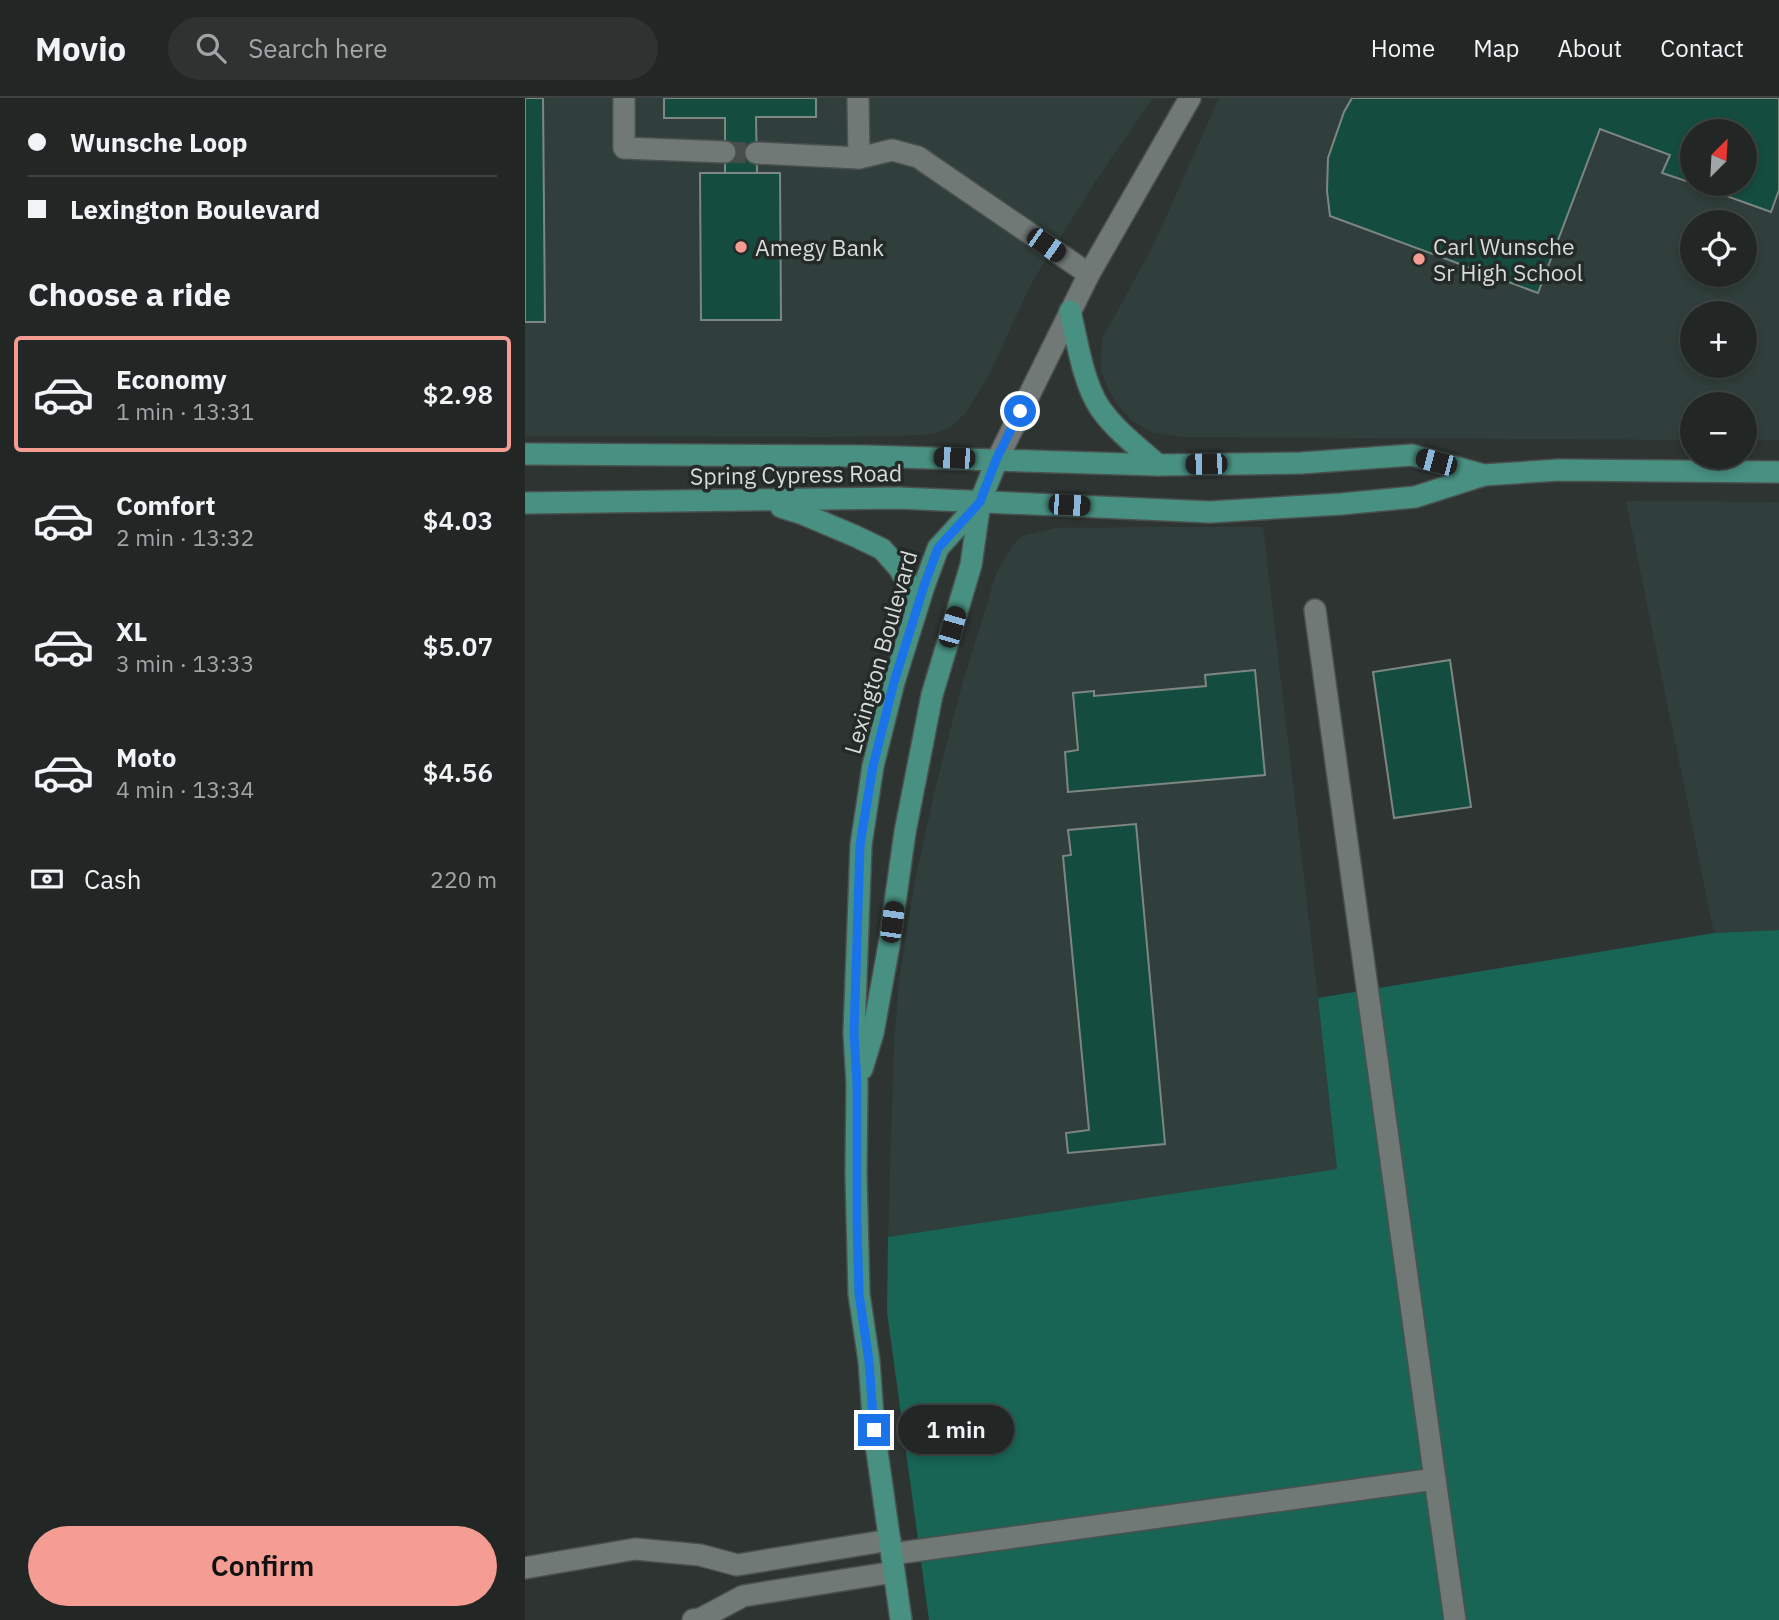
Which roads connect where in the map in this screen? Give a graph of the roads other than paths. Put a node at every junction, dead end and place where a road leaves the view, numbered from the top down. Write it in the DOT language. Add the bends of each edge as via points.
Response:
graph roads {
  1 [pos="624,98"];
  2 [pos="858,98"];
  3 [pos="1190,98"];
  4 [pos="725,152"];
  5 [pos="756,153"];
  6 [pos="859,158"];
  7 [pos="1089,274"];
  8 [pos="1070,311"];
  9 [pos="525,454"];
  10 [pos="996,460"];
  11 [pos="1159,465"];
  12 [pos="1779,472"];
  13 [pos="1484,475"];
  14 [pos="762,501"];
  15 [pos="980,502"];
  16 [pos="525,503"];
  17 [pos="1315,610"];
  18 [pos="916,612"];
  19 [pos="857,1084"];
  20 [pos="1434,1479"];
  21 [pos="892,1555"];
  22 [pos="737,1565"];
  23 [pos="525,1568"];
  24 [pos="743,1596"];
  25 [pos="692,1620"];
  26 [pos="901,1620"];
  27 [pos="1455,1620"];
  1 -- 4 [label="street" via="624,148"];
  2 -- 6 [label="street"];
  3 -- 7 [label="street"];
  5 -- 6 [label="street"];
  6 -- 7 [label="street" via="892,150 918,157"];
  7 -- 8 [label="street"];
  8 -- 10 [label="street"];
  8 -- 11 [label="main road" via="1099,407"];
  9 -- 10 [label="main road, Spring Cypress Road"];
  10 -- 11 [label="main road, Spring Cypress Road"];
  10 -- 15 [label="main road, Lexington Boulevard"];
  11 -- 13 [label="main road, Spring Cypress Road" via="1301,463 1412,455"];
  12 -- 13 [label="main road, Spring Cypress Road" via="1559,470"];
  13 -- 15 [label="main road, Spring Cypress Road" via="1415,497 1221,511"];
  14 -- 15 [label="main road, Spring Cypress Road" via="898,498"];
  14 -- 16 [label="main road, Spring Cypress Road"];
  14 -- 18 [label="main road" via="882,550 910,587"];
  15 -- 18 [label="main road, Lexington Boulevard" via="938,548"];
  15 -- 19 [label="main road, Lexington Boulevard" via="971,565 932,695 873,1033"];
  17 -- 20 [label="street"];
  18 -- 19 [label="main road, Lexington Boulevard" via="873,766 860,845 854,1033"];
  19 -- 21 [label="main road, Lexington Boulevard" via="859,1294"];
  20 -- 21 [label="street"];
  20 -- 27 [label="street"];
  21 -- 22 [label="street"];
  21 -- 24 [label="street"];
  21 -- 26 [label="main road, Lexington Boulevard"];
  22 -- 23 [label="street" via="700,1555 635,1549"];
  22 -- 24 [label="street"];
  24 -- 25 [label="street"];
}
